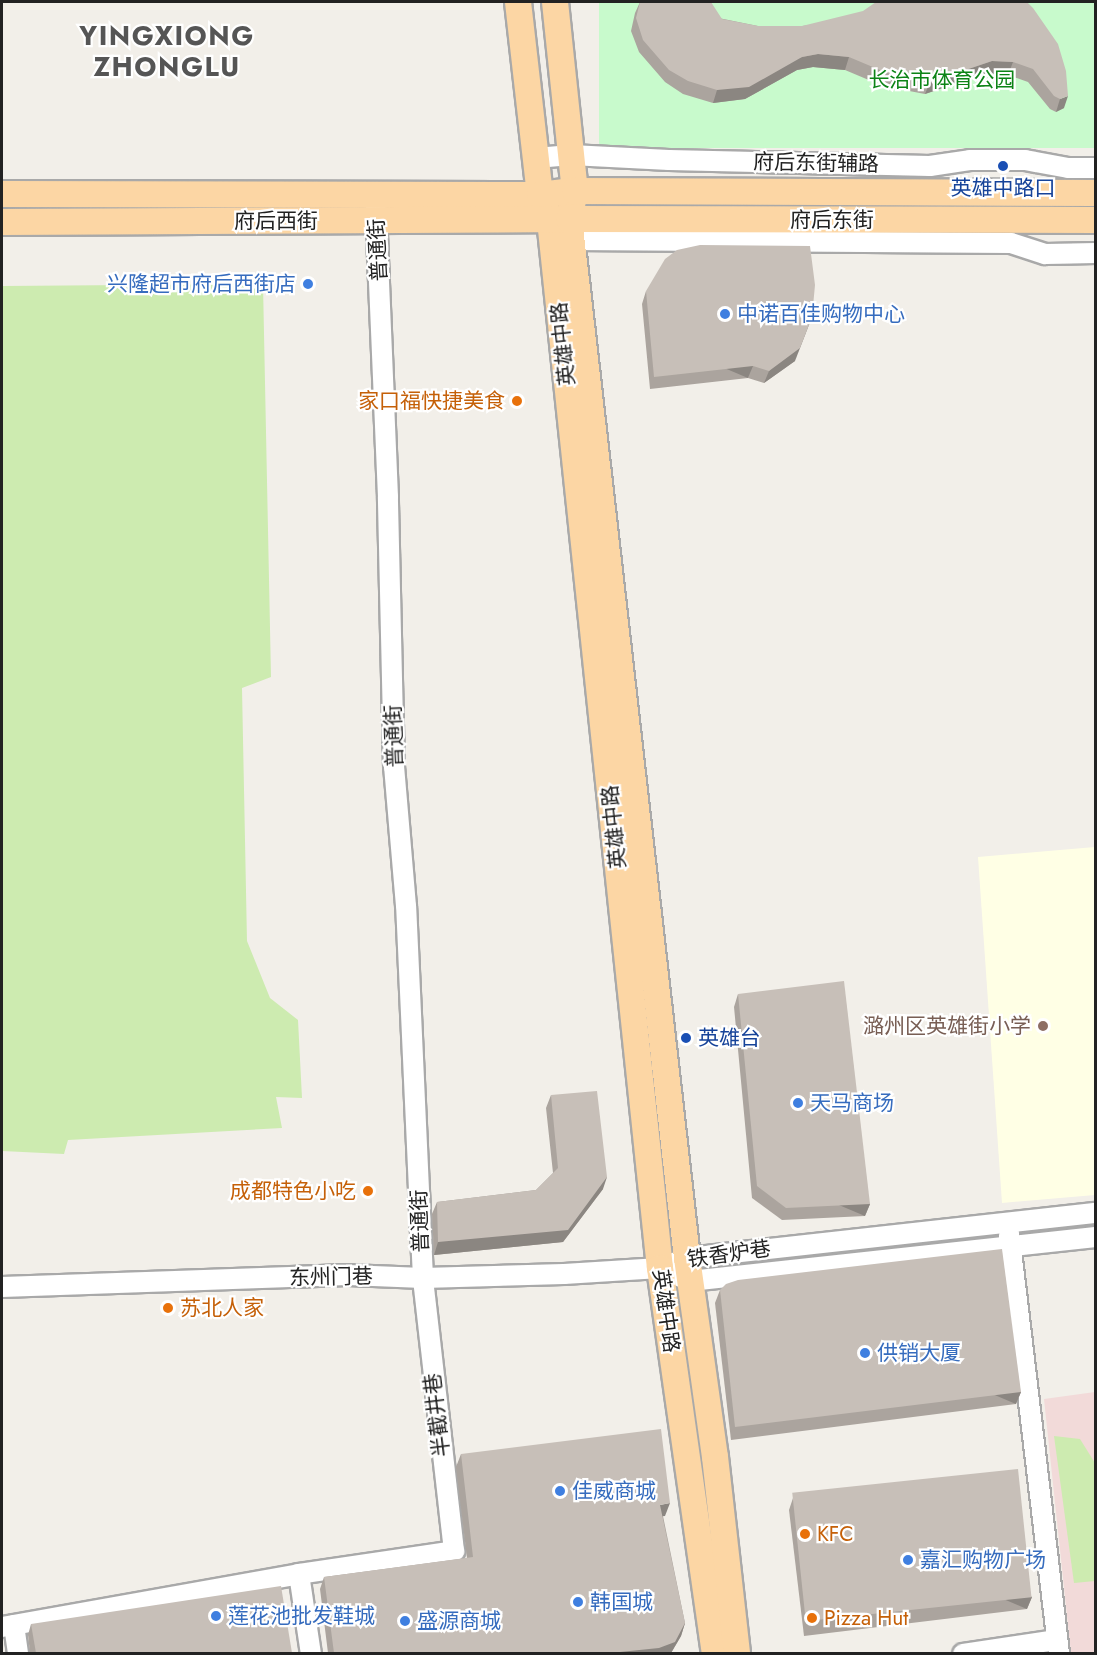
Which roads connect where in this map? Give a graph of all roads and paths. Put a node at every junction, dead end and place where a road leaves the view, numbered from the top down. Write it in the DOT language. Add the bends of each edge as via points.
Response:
graph roads {
  1 [pos="518,2"];
  2 [pos="555,2"];
  3 [pos="571,155"];
  4 [pos="536,158"];
  5 [pos="1095,168"];
  6 [pos="575,191"];
  7 [pos="375,193"];
  8 [pos="1095,193"];
  9 [pos="2,194"];
  10 [pos="540,195"];
  11 [pos="1095,220"];
  12 [pos="377,221"];
  13 [pos="2,222"];
  14 [pos="564,226"];
  15 [pos="1095,253"];
  16 [pos="1095,1213"];
  17 [pos="1009,1223"];
  18 [pos="1095,1237"];
  19 [pos="1008,1246"];
  20 [pos="660,1268"];
  21 [pos="689,1270"];
  22 [pos="423,1278"];
  23 [pos="2,1287"];
  24 [pos="299,1574"];
  25 [pos="8,1626"];
  26 [pos="1058,1647"];
  27 [pos="18,1653"];
  28 [pos="311,1653"];
  29 [pos="715,1653"];
  30 [pos="737,1653"];
  31 [pos="963,1653"];
  1 -- 4 [label="main road, 英雄中路"];
  2 -- 3 [label="main road, 英雄中路"];
  3 -- 4 [label="street, 府后东街辅路"];
  3 -- 5 [label="street, 府后东街辅路" via="930,166 970,160 1025,160 1068,168"];
  3 -- 6 [label="main road, 英雄中路"];
  4 -- 10 [label="main road, 英雄中路"];
  6 -- 8 [label="main road, 府后东街"];
  6 -- 10 [label="main road, 府后东街"];
  6 -- 14 [label="main road, 英雄中路"];
  7 -- 9 [label="main road, 府后西街"];
  7 -- 10 [label="main road, 府后西街"];
  7 -- 12 [label="street, 普通街"];
  10 -- 14 [label="main road, 英雄中路"];
  11 -- 14 [label="main road, 府后东街"];
  12 -- 13 [label="main road, 府后西街"];
  12 -- 14 [label="main road, 府后西街"];
  12 -- 22 [label="street, 普通街" via="394,767 406,906"];
  14 -- 15 [label="street" via="1011,243 1046,254"];
  14 -- 20 [label="main road, 英雄中路"];
  14 -- 21 [label="main road, 英雄中路"];
  16 -- 17 [label="street, 铁香炉巷"];
  17 -- 19 [label="street"];
  17 -- 21 [label="street, 铁香炉巷"];
  18 -- 19 [label="street, 铁香炉巷"];
  19 -- 21 [label="street, 铁香炉巷"];
  19 -- 26 [label="street"];
  20 -- 21 [label="street, 铁香炉巷"];
  20 -- 22 [label="street, 东州门巷"];
  20 -- 29 [label="main road, 英雄中路"];
  21 -- 30 [label="main road, 英雄中路" via="716,1457"];
  22 -- 23 [label="street, 东州门巷" via="348,1275"];
  22 -- 24 [label="street, 半截井巷" via="454,1551"];
  24 -- 25 [label="street"];
  24 -- 28 [label="street"];
  25 -- 27 [label="street"];
  26 -- 31 [label="street"];
}
